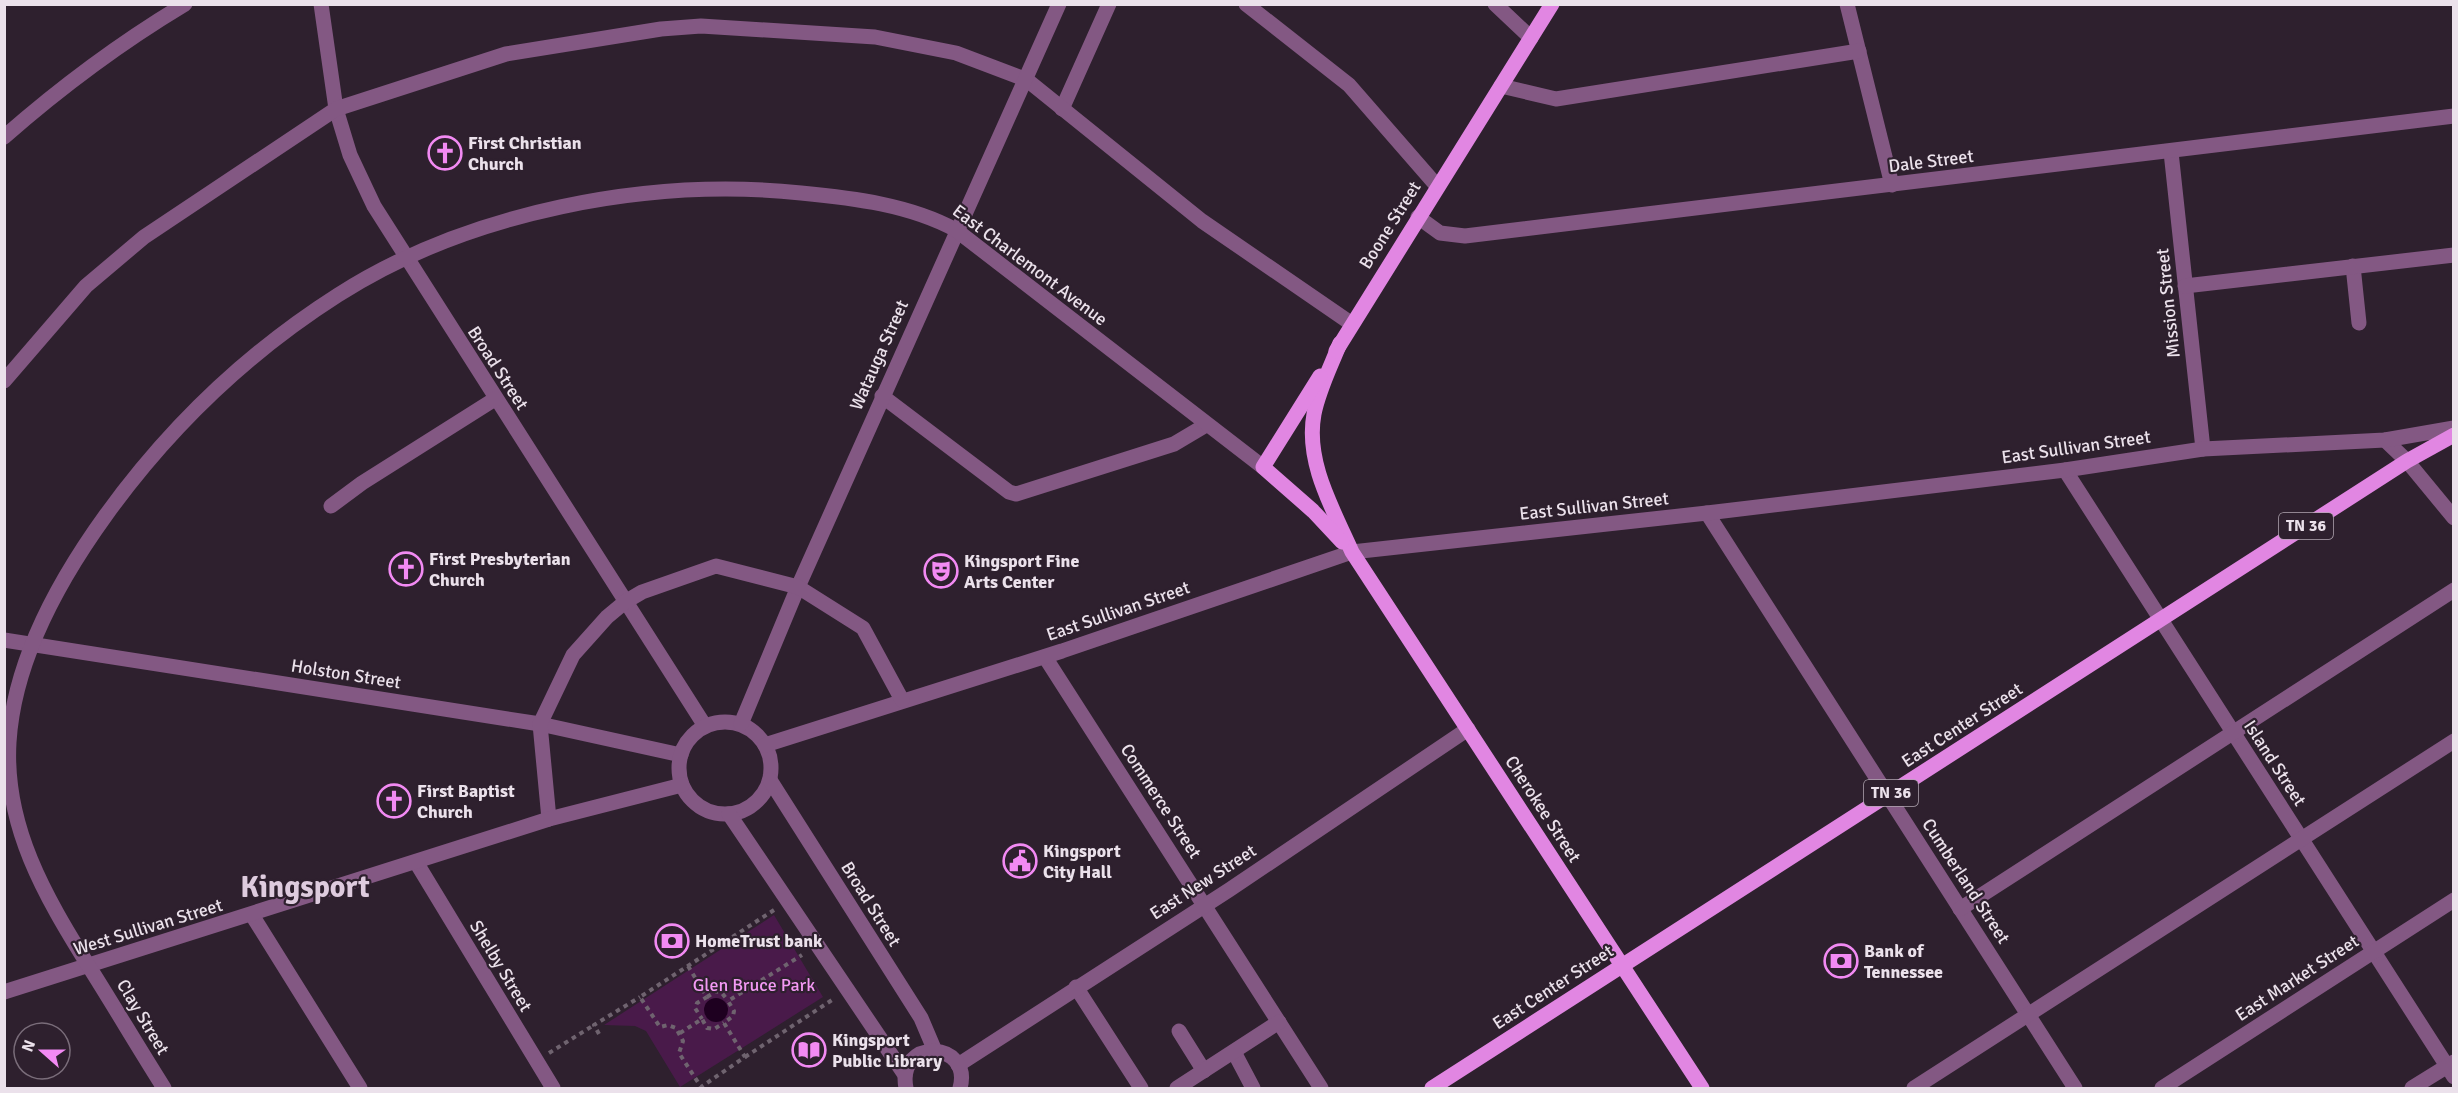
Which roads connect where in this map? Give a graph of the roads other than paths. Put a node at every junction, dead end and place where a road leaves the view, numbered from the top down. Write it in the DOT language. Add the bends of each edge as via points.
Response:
graph roads {
  1 [pos="185,4"];
  2 [pos="321,4"];
  3 [pos="1059,4"];
  4 [pos="1109,4"];
  5 [pos="1246,4"];
  6 [pos="1495,4"];
  7 [pos="1552,4"];
  8 [pos="1847,4"];
  9 [pos="1531,38"];
  10 [pos="1859,51"];
  11 [pos="1027,80"];
  12 [pos="1502,86"];
  13 [pos="336,109"];
  14 [pos="1062,109"];
  15 [pos="2454,116"];
  16 [pos="4,137"];
  17 [pos="2171,152"];
  18 [pos="1892,185"];
  19 [pos="1437,186"];
  20 [pos="1418,217"];
  21 [pos="956,230"];
  22 [pos="2454,255"];
  23 [pos="406,259"];
  24 [pos="2353,266"];
  25 [pos="2185,286"];
  26 [pos="2359,323"];
  27 [pos="1352,324"];
  28 [pos="1340,343"];
  29 [pos="4,381"];
  30 [pos="882,396"];
  31 [pos="495,399"];
  32 [pos="1206,426"];
  33 [pos="2454,428"];
  34 [pos="2454,435"];
  35 [pos="2385,440"];
  36 [pos="2203,449"];
  37 [pos="2408,461"];
  38 [pos="1263,467"];
  39 [pos="2065,470"];
  40 [pos="331,506"];
  41 [pos="1707,513"];
  42 [pos="2454,518"];
  43 [pos="1352,552"];
  44 [pos="798,586"];
  45 [pos="2454,590"];
  46 [pos="625,602"];
  47 [pos="2161,620"];
  48 [pos="4,640"];
  49 [pos="33,645"];
  50 [pos="1045,657"];
  51 [pos="902,700"];
  52 [pos="540,724"];
  53 [pos="741,724"];
  54 [pos="705,726"];
  55 [pos="1468,729"];
  56 [pos="2232,732"];
  57 [pos="2454,741"];
  58 [pos="765,745"];
  59 [pos="681,755"];
  60 [pos="770,780"];
  61 [pos="682,785"];
  62 [pos="1887,795"];
  63 [pos="729,814"];
  64 [pos="549,819"];
  65 [pos="2302,841"];
  66 [pos="416,862"];
  67 [pos="2454,900"];
  68 [pos="1204,906"];
  69 [pos="1960,909"];
  70 [pos="252,915"];
  71 [pos="2373,952"];
  72 [pos="88,965"];
  73 [pos="1622,966"];
  74 [pos="1077,987"];
  75 [pos="4,992"];
  76 [pos="2027,1014"];
  77 [pos="1279,1022"];
  78 [pos="1179,1031"];
  79 [pos="935,1051"];
  80 [pos="1234,1052"];
  81 [pos="958,1065"];
  82 [pos="2451,1068"];
  83 [pos="1204,1071"];
  84 [pos="905,1082"];
  85 [pos="963,1087"];
  86 [pos="164,1089"];
  87 [pos="360,1089"];
  88 [pos="553,1089"];
  89 [pos="1141,1089"];
  90 [pos="1177,1089"];
  91 [pos="1253,1089"];
  92 [pos="1321,1089"];
  93 [pos="1432,1089"];
  94 [pos="1702,1089"];
  95 [pos="1914,1089"];
  96 [pos="2075,1089"];
  97 [pos="2162,1089"];
  98 [pos="2412,1089"];
  1 -- 16 [label="street" via="81,73"];
  2 -- 13 [label="street, Broad Street"];
  3 -- 11 [label="street, Watauga Street"];
  4 -- 14 [label="street"];
  5 -- 19 [label="street" via="1349,85"];
  6 -- 9 [label="street"];
  7 -- 9 [label="main road, Boone Street"];
  8 -- 10 [label="street"];
  9 -- 12 [label="main road, Boone Street"];
  10 -- 12 [label="street" via="1556,99"];
  10 -- 18 [label="street"];
  11 -- 13 [label="street" via="957,53 875,36 701,26 506,54"];
  11 -- 14 [label="street"];
  11 -- 21 [label="street, Watauga Street"];
  12 -- 19 [label="main road, Boone Street"];
  13 -- 23 [label="street, Broad Street" via="350,155 374,206"];
  13 -- 29 [label="street" via="144,237 86,286"];
  14 -- 27 [label="street" via="1202,221"];
  15 -- 17 [label="street, Dale Street"];
  17 -- 18 [label="street, Dale Street"];
  17 -- 25 [label="street, Mission Street"];
  18 -- 20 [label="street, Dale Street" via="1465,236 1440,233"];
  19 -- 20 [label="main road, Boone Street"];
  20 -- 27 [label="main road, Boone Street"];
  21 -- 23 [label="street, East Charlemont Avenue" via="933,218 832,196 711,189 576,204 485,228"];
  21 -- 30 [label="street, Watauga Street"];
  21 -- 32 [label="street, East Charlemont Avenue"];
  22 -- 24 [label="street"];
  23 -- 31 [label="street, Broad Street"];
  23 -- 49 [label="street, East Charlemont Avenue" via="341,293 290,328 198,406 96,529 52,602"];
  24 -- 25 [label="street"];
  24 -- 26 [label="street"];
  25 -- 36 [label="street, Mission Street"];
  27 -- 28 [label="main road, Boone Street"];
  28 -- 38 [label="main road, Boone Street"];
  28 -- 43 [label="main road" via="1321,391 1313,434 1322,484"];
  30 -- 32 [label="street" via="1016,494 1174,444"];
  30 -- 44 [label="street, Watauga Street"];
  31 -- 40 [label="street"];
  31 -- 46 [label="street, Broad Street"];
  32 -- 38 [label="street, East Charlemont Avenue"];
  33 -- 35 [label="street, East Sullivan Street"];
  34 -- 37 [label="main road, East Center Street / TN 36"];
  35 -- 36 [label="street, East Sullivan Street"];
  35 -- 37 [label="street"];
  36 -- 39 [label="street, East Sullivan Street"];
  37 -- 42 [label="street"];
  37 -- 47 [label="main road, East Center Street / TN 36"];
  38 -- 43 [label="main road, East Charlemont Avenue"];
  39 -- 41 [label="street, East Sullivan Street"];
  39 -- 47 [label="street, Island Street"];
  41 -- 43 [label="street, East Sullivan Street"];
  41 -- 62 [label="street, Cumberland Street"];
  43 -- 50 [label="street, East Sullivan Street"];
  43 -- 55 [label="main road, Cherokee Street"];
  44 -- 46 [label="street" via="716,566 642,592"];
  44 -- 51 [label="street" via="863,628"];
  44 -- 53 [label="street, Watauga Street"];
  45 -- 56 [label="street"];
  46 -- 52 [label="street" via="573,655"];
  46 -- 54 [label="street, Broad Street"];
  47 -- 56 [label="street, Island Street"];
  47 -- 62 [label="main road, East Center Street / TN 36"];
  48 -- 49 [label="street, Holston Street"];
  49 -- 52 [label="street, Holston Street"];
  49 -- 72 [label="street, Clay Street" via="19,681 9,745 16,817 42,889"];
  50 -- 51 [label="street, East Sullivan Street"];
  50 -- 68 [label="street, Commerce Street"];
  51 -- 58 [label="street, East Sullivan Street"];
  52 -- 59 [label="street, Holston Street"];
  52 -- 64 [label="street"];
  53 -- 54 [label="street" via="717,722"];
  53 -- 58 [label="street"];
  54 -- 59 [label="street" via="694,733"];
  55 -- 68 [label="street, East New Street"];
  55 -- 73 [label="main road, Cherokee Street"];
  56 -- 65 [label="street, Island Street"];
  56 -- 69 [label="street"];
  57 -- 65 [label="street"];
  58 -- 60 [label="street"];
  59 -- 61 [label="street"];
  60 -- 63 [label="street" via="754,804"];
  60 -- 79 [label="street, Broad Street" via="921,1018"];
  61 -- 63 [label="street" via="701,807"];
  61 -- 64 [label="street, West Sullivan Street"];
  62 -- 69 [label="street, Cumberland Street"];
  62 -- 73 [label="main road, East Center Street / TN 36"];
  63 -- 84 [label="street"];
  64 -- 66 [label="street, West Sullivan Street"];
  65 -- 71 [label="street, Island Street"];
  65 -- 76 [label="street"];
  66 -- 70 [label="street, West Sullivan Street"];
  66 -- 88 [label="street, Shelby Street"];
  67 -- 71 [label="street, East Market Street"];
  68 -- 74 [label="street, East New Street"];
  68 -- 77 [label="street, Commerce Street"];
  69 -- 76 [label="street, Cumberland Street"];
  70 -- 72 [label="street, West Sullivan Street"];
  70 -- 87 [label="street"];
  71 -- 82 [label="street, Island Street"];
  71 -- 97 [label="street, East Market Street"];
  72 -- 75 [label="street, West Sullivan Street"];
  72 -- 86 [label="street, Clay Street"];
  73 -- 93 [label="main road, East Center Street / TN 36"];
  73 -- 94 [label="main road, Cherokee Street"];
  74 -- 81 [label="street, East New Street"];
  74 -- 89 [label="street"];
  76 -- 95 [label="street"];
  76 -- 96 [label="street, Cumberland Street"];
  77 -- 80 [label="street"];
  77 -- 92 [label="street, Commerce Street"];
  78 -- 83 [label="street"];
  79 -- 81 [label="street"];
  79 -- 84 [label="street" via="910,1062"];
  80 -- 83 [label="street"];
  80 -- 91 [label="street"];
  81 -- 85 [label="street"];
  82 -- 98 [label="street"];
  83 -- 90 [label="street"];
}
